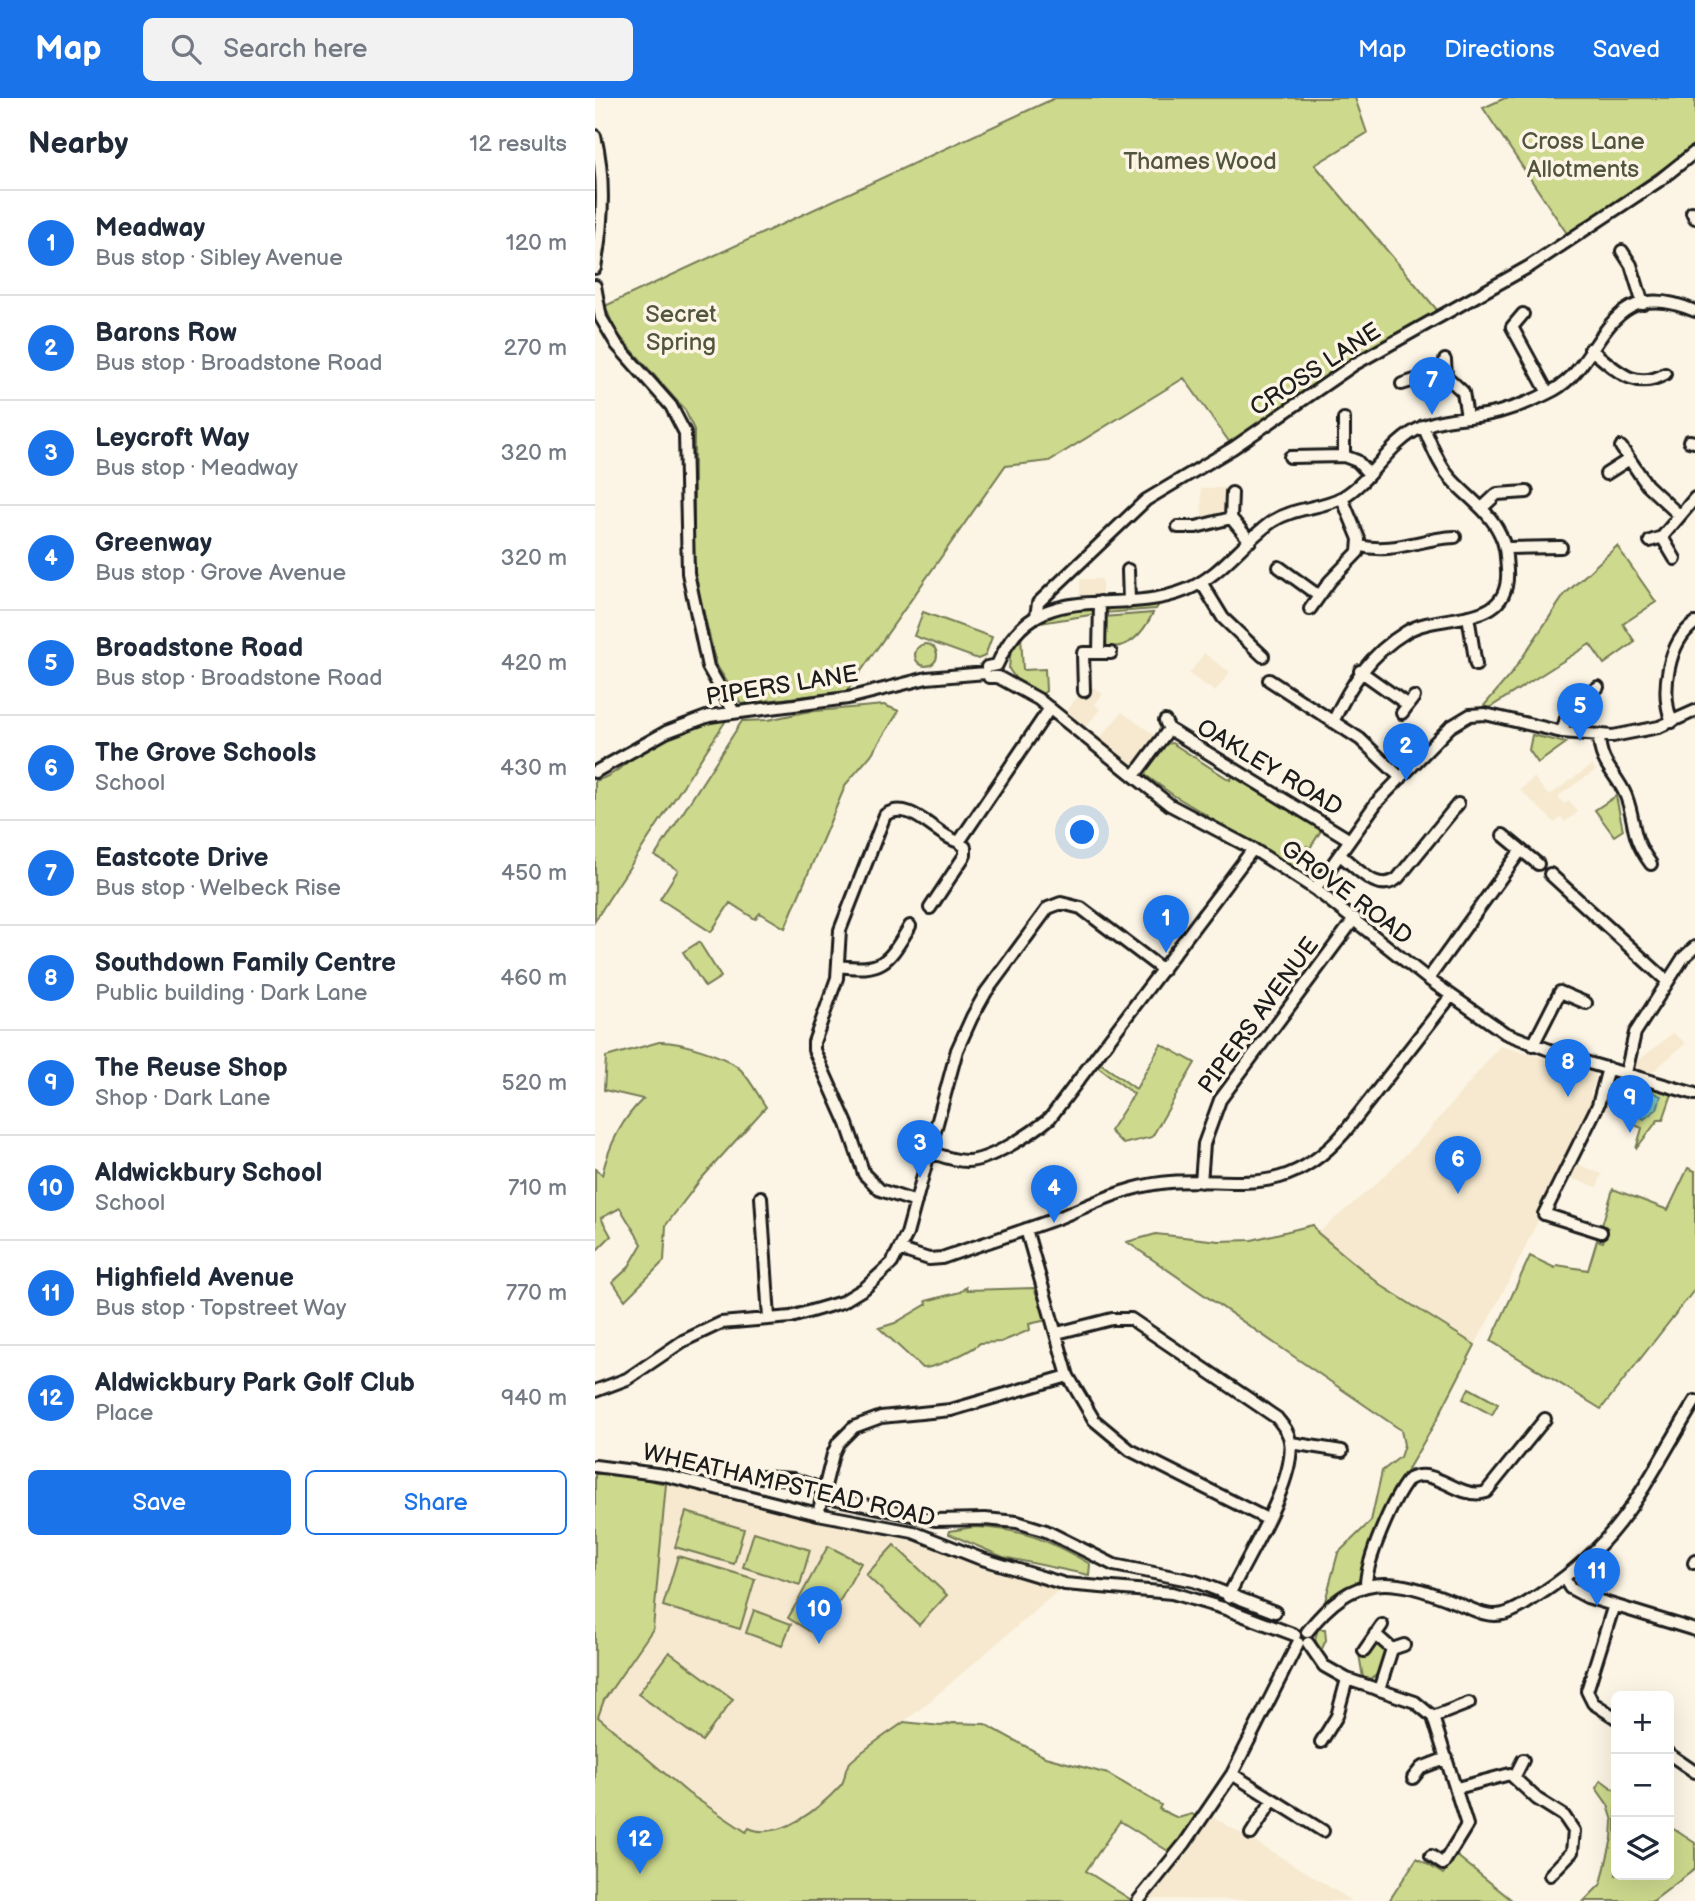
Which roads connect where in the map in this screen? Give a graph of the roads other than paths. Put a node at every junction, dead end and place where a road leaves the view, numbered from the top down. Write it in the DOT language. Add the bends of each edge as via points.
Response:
graph roads {
  1 [pos="595,136"];
  2 [pos="1695,152"];
  3 [pos="1622,251"];
  4 [pos="595,268"];
  5 [pos="595,286"];
  6 [pos="1643,304"];
  7 [pos="1691,309"];
  8 [pos="1523,314"];
  9 [pos="1590,349"];
  10 [pos="1445,360"];
  11 [pos="1665,374"];
  12 [pos="1446,376"];
  13 [pos="1402,384"];
  14 [pos="1548,393"];
  15 [pos="1467,417"];
  16 [pos="1344,419"];
  17 [pos="1423,426"];
  18 [pos="1621,447"];
  19 [pos="1344,456"];
  20 [pos="1290,457"];
  21 [pos="1628,460"];
  22 [pos="1369,474"];
  23 [pos="1606,474"];
  24 [pos="1527,492"];
  25 [pos="1231,493"];
  26 [pos="1342,498"];
  27 [pos="1695,498"];
  28 [pos="1482,508"];
  29 [pos="1678,514"];
  30 [pos="1231,518"];
  31 [pos="1178,527"];
  32 [pos="1455,537"];
  33 [pos="1661,537"];
  34 [pos="1250,541"];
  35 [pos="1650,541"];
  36 [pos="1360,546"];
  37 [pos="1561,547"];
  38 [pos="1506,548"];
  39 [pos="1675,559"];
  40 [pos="1279,567"];
  41 [pos="1128,570"];
  42 [pos="1202,582"];
  43 [pos="1319,596"];
  44 [pos="1100,602"];
  45 [pos="1129,602"];
  46 [pos="1310,609"];
  47 [pos="1468,616"];
  48 [pos="1036,617"];
  49 [pos="1695,623"];
  50 [pos="1099,653"];
  51 [pos="1111,653"];
  52 [pos="1263,656"];
  53 [pos="1476,665"];
  54 [pos="998,671"];
  55 [pos="1360,671"];
  56 [pos="986,673"];
  57 [pos="1269,680"];
  58 [pos="1598,687"];
  59 [pos="1084,691"];
  60 [pos="1408,705"];
  61 [pos="1050,708"];
  62 [pos="1695,711"];
  63 [pos="734,712"];
  64 [pos="1333,722"];
  65 [pos="1672,722"];
  66 [pos="1562,732"];
  67 [pos="1599,736"];
  68 [pos="595,772"];
  69 [pos="1134,776"];
  70 [pos="1401,778"];
  71 [pos="1458,804"];
  72 [pos="1503,835"];
  73 [pos="1350,841"];
  74 [pos="958,842"];
  75 [pos="1253,849"];
  76 [pos="1521,850"];
  77 [pos="1340,855"];
  78 [pos="1651,863"];
  79 [pos="1538,864"];
  80 [pos="1551,874"];
  81 [pos="1315,889"];
  82 [pos="930,908"];
  83 [pos="1355,918"];
  84 [pos="910,926"];
  85 [pos="1695,947"];
  86 [pos="839,966"];
  87 [pos="1163,970"];
  88 [pos="1428,979"];
  89 [pos="1667,981"];
  90 [pos="1451,996"];
  91 [pos="1586,1003"];
  92 [pos="1533,1045"];
  93 [pos="1608,1068"];
  94 [pos="1626,1073"];
  95 [pos="1695,1094"];
  96 [pos="930,1152"];
  97 [pos="1201,1182"];
  98 [pos="761,1197"];
  99 [pos="916,1202"];
  100 [pos="1025,1228"];
  101 [pos="1601,1232"];
  102 [pos="901,1250"];
  103 [pos="769,1318"];
  104 [pos="1057,1333"];
  105 [pos="1067,1376"];
  106 [pos="595,1391"];
  107 [pos="1695,1401"];
  108 [pos="1545,1419"];
  109 [pos="1291,1443"];
  110 [pos="1342,1451"];
  111 [pos="595,1466"];
  112 [pos="760,1477"];
  113 [pos="824,1493"];
  114 [pos="818,1514"];
  115 [pos="1267,1519"];
  116 [pos="1564,1578"];
  117 [pos="1366,1585"];
  118 [pos="1230,1593"];
  119 [pos="1223,1608"];
  120 [pos="1613,1608"];
  121 [pos="1275,1612"];
  122 [pos="1695,1630"];
  123 [pos="1302,1638"];
  124 [pos="1404,1645"];
  125 [pos="1392,1649"];
  126 [pos="1364,1651"];
  127 [pos="1347,1679"];
  128 [pos="1379,1690"];
  129 [pos="1469,1703"];
  130 [pos="1611,1714"];
  131 [pos="1433,1717"];
  132 [pos="1321,1742"];
  133 [pos="1674,1757"];
  134 [pos="1447,1758"];
  135 [pos="1523,1760"];
  136 [pos="1695,1772"];
  137 [pos="1231,1774"];
  138 [pos="1515,1776"];
  139 [pos="1413,1779"];
  140 [pos="1457,1788"];
  141 [pos="1272,1801"];
  142 [pos="1323,1831"];
  143 [pos="1251,1834"];
  144 [pos="1431,1856"];
  145 [pos="1550,1875"];
  146 [pos="1138,1901"];
  1 -- 4 [label="street" via="602,186"];
  2 -- 48 [label="street, CROSS LANE" via="1530,266 1355,364 1233,448 1146,500 1038,603"];
  3 -- 6 [label="street"];
  5 -- 63 [label="street" via="601,318 617,345 671,406 685,433 688,573 708,667"];
  6 -- 7 [label="street"];
  6 -- 9 [label="street" via="1612,321"];
  8 -- 14 [label="street" via="1512,327"];
  9 -- 11 [label="street" via="1632,380 1649,382"];
  9 -- 14 [label="street" via="1568,380"];
  10 -- 12 [label="street"];
  12 -- 13 [label="street" via="1430,375"];
  12 -- 15 [label="street" via="1463,392"];
  14 -- 15 [label="street" via="1500,412"];
  15 -- 17 [label="street"];
  16 -- 19 [label="street"];
  17 -- 22 [label="street" via="1405,437"];
  17 -- 28 [label="street" via="1442,468"];
  18 -- 21 [label="street"];
  19 -- 20 [label="street"];
  19 -- 22 [label="street" via="1357,461"];
  21 -- 23 [label="street"];
  21 -- 29 [label="street"];
  22 -- 26 [label="street"];
  24 -- 28 [label="street" via="1497,494"];
  25 -- 30 [label="street"];
  26 -- 34 [label="street" via="1291,512"];
  26 -- 36 [label="street"];
  27 -- 29 [label="street"];
  28 -- 38 [label="street"];
  29 -- 33 [label="street"];
  30 -- 31 [label="street"];
  30 -- 34 [label="street"];
  32 -- 36 [label="street" via="1389,550"];
  33 -- 35 [label="street"];
  33 -- 39 [label="street"];
  34 -- 42 [label="street"];
  36 -- 43 [label="street"];
  37 -- 38 [label="street"];
  38 -- 47 [label="street" via="1505,594 1496,605"];
  40 -- 43 [label="street"];
  41 -- 45 [label="street"];
  42 -- 45 [label="street" via="1175,594"];
  42 -- 52 [label="street" via="1223,618"];
  43 -- 46 [label="street"];
  44 -- 45 [label="street"];
  44 -- 48 [label="street" via="1070,603"];
  44 -- 50 [label="street"];
  47 -- 53 [label="street"];
  47 -- 55 [label="street" via="1413,628"];
  48 -- 54 [label="street, CROSS LANE" via="1010,641"];
  49 -- 65 [label="street" via="1675,646 1666,698"];
  50 -- 51 [label="street"];
  50 -- 59 [label="street" via="1083,653"];
  54 -- 56 [label="street, GROVE ROAD" via="991,678"];
  54 -- 61 [label="street, GROVE ROAD"];
  55 -- 60 [label="street"];
  55 -- 64 [label="street"];
  56 -- 63 [label="street, PIPERS LANE" via="927,678 848,698"];
  57 -- 64 [label="street"];
  58 -- 66 [label="street" via="1569,708"];
  61 -- 69 [label="street, GROVE ROAD"];
  61 -- 74 [label="street"];
  62 -- 65 [label="street"];
  63 -- 68 [label="street, PIPERS LANE" via="666,732"];
  64 -- 70 [label="street" via="1360,739"];
  65 -- 67 [label="street" via="1639,732"];
  66 -- 67 [label="street"];
  66 -- 70 [label="street" via="1493,715 1470,716 1450,727"];
  67 -- 78 [label="street" via="1601,756 1624,792 1636,843"];
  69 -- 73 [label="street, OAKLEY ROAD" via="1167,725"];
  69 -- 75 [label="street, GROVE ROAD" via="1170,806"];
  70 -- 73 [label="street" via="1377,802"];
  71 -- 77 [label="street" via="1390,884 1376,883"];
  72 -- 76 [label="street"];
  73 -- 77 [label="street"];
  74 -- 82 [label="street" via="965,847 965,855"];
  74 -- 86 [label="street" via="908,811 885,815 840,930"];
  75 -- 81 [label="street, GROVE ROAD"];
  75 -- 87 [label="street"];
  76 -- 79 [label="street"];
  76 -- 88 [label="street"];
  77 -- 81 [label="street"];
  80 -- 89 [label="street"];
  81 -- 83 [label="street, GROVE ROAD"];
  83 -- 88 [label="street, GROVE ROAD"];
  83 -- 97 [label="street, PIPERS AVENUE" via="1220,1100 1203,1144"];
  84 -- 86 [label="street" via="882,964 867,969"];
  85 -- 89 [label="street"];
  86 -- 99 [label="street" via="814,1049 864,1174 880,1191"];
  87 -- 96 [label="street" via="1060,1109 1041,1126 974,1160"];
  87 -- 96 [label="street" via="1081,908 1061,903 1048,908 972,1017 957,1050"];
  88 -- 90 [label="street, GROVE ROAD"];
  89 -- 94 [label="street" via="1635,1032"];
  90 -- 92 [label="street, GROVE ROAD" via="1505,1033"];
  90 -- 97 [label="street" via="1326,1153 1298,1172 1271,1181"];
  91 -- 92 [label="street" via="1560,992"];
  92 -- 93 [label="street, GROVE ROAD"];
  93 -- 94 [label="street, GROVE ROAD"];
  93 -- 101 [label="street" via="1598,1105 1544,1214"];
  94 -- 95 [label="street, GROVE ROAD"];
  96 -- 99 [label="street"];
  97 -- 100 [label="street" via="1135,1188"];
  98 -- 103 [label="street"];
  99 -- 102 [label="street"];
  100 -- 102 [label="street" via="936,1259"];
  100 -- 104 [label="street"];
  102 -- 103 [label="street" via="880,1275 842,1302 811,1313"];
  103 -- 106 [label="street" via="704,1329 627,1379"];
  104 -- 105 [label="street"];
  104 -- 109 [label="street" via="1112,1319 1131,1319 1277,1418"];
  105 -- 113 [label="street" via="951,1410 863,1422 838,1443"];
  105 -- 115 [label="street" via="1094,1420 1130,1450"];
  107 -- 116 [label="street" via="1621,1524"];
  108 -- 117 [label="street" via="1486,1492 1471,1493 1423,1475 1409,1479 1383,1527"];
  109 -- 110 [label="street"];
  109 -- 115 [label="street" via="1290,1463"];
  111 -- 114 [label="street, WHEATHAMPSTEAD ROAD" via="664,1475"];
  112 -- 113 [label="street, WHEATHAMPSTEAD ROAD" via="793,1479"];
  113 -- 114 [label="street"];
  113 -- 118 [label="street, WHEATHAMPSTEAD ROAD" via="935,1520 1017,1522 1046,1531 1114,1565"];
  114 -- 119 [label="street, WHEATHAMPSTEAD ROAD" via="913,1532 1065,1584 1172,1593"];
  115 -- 118 [label="street"];
  116 -- 117 [label="street" via="1519,1608 1495,1615 1399,1583"];
  116 -- 120 [label="street" via="1570,1588"];
  117 -- 123 [label="street" via="1331,1607"];
  118 -- 119 [label="street"];
  118 -- 121 [label="street, WHEATHAMPSTEAD ROAD"];
  119 -- 123 [label="street, WHEATHAMPSTEAD ROAD"];
  120 -- 122 [label="street"];
  120 -- 130 [label="street" via="1587,1691 1588,1698"];
  123 -- 127 [label="street" via="1324,1667"];
  123 -- 137 [label="street"];
  124 -- 125 [label="street"];
  125 -- 126 [label="street" via="1378,1630"];
  125 -- 128 [label="street"];
  127 -- 128 [label="street"];
  127 -- 132 [label="street" via="1337,1716"];
  128 -- 131 [label="street" via="1415,1702"];
  129 -- 131 [label="street"];
  131 -- 134 [label="street"];
  133 -- 136 [label="street"];
  134 -- 139 [label="street" via="1421,1768"];
  134 -- 140 [label="street"];
  135 -- 138 [label="street"];
  137 -- 141 [label="street"];
  137 -- 146 [label="street" via="1185,1843"];
  138 -- 140 [label="street" via="1505,1773"];
  138 -- 145 [label="street" via="1537,1799 1564,1816 1574,1832 1571,1852"];
  140 -- 144 [label="street" via="1466,1829 1443,1864"];
  141 -- 142 [label="street"];
  141 -- 143 [label="street"];
}
